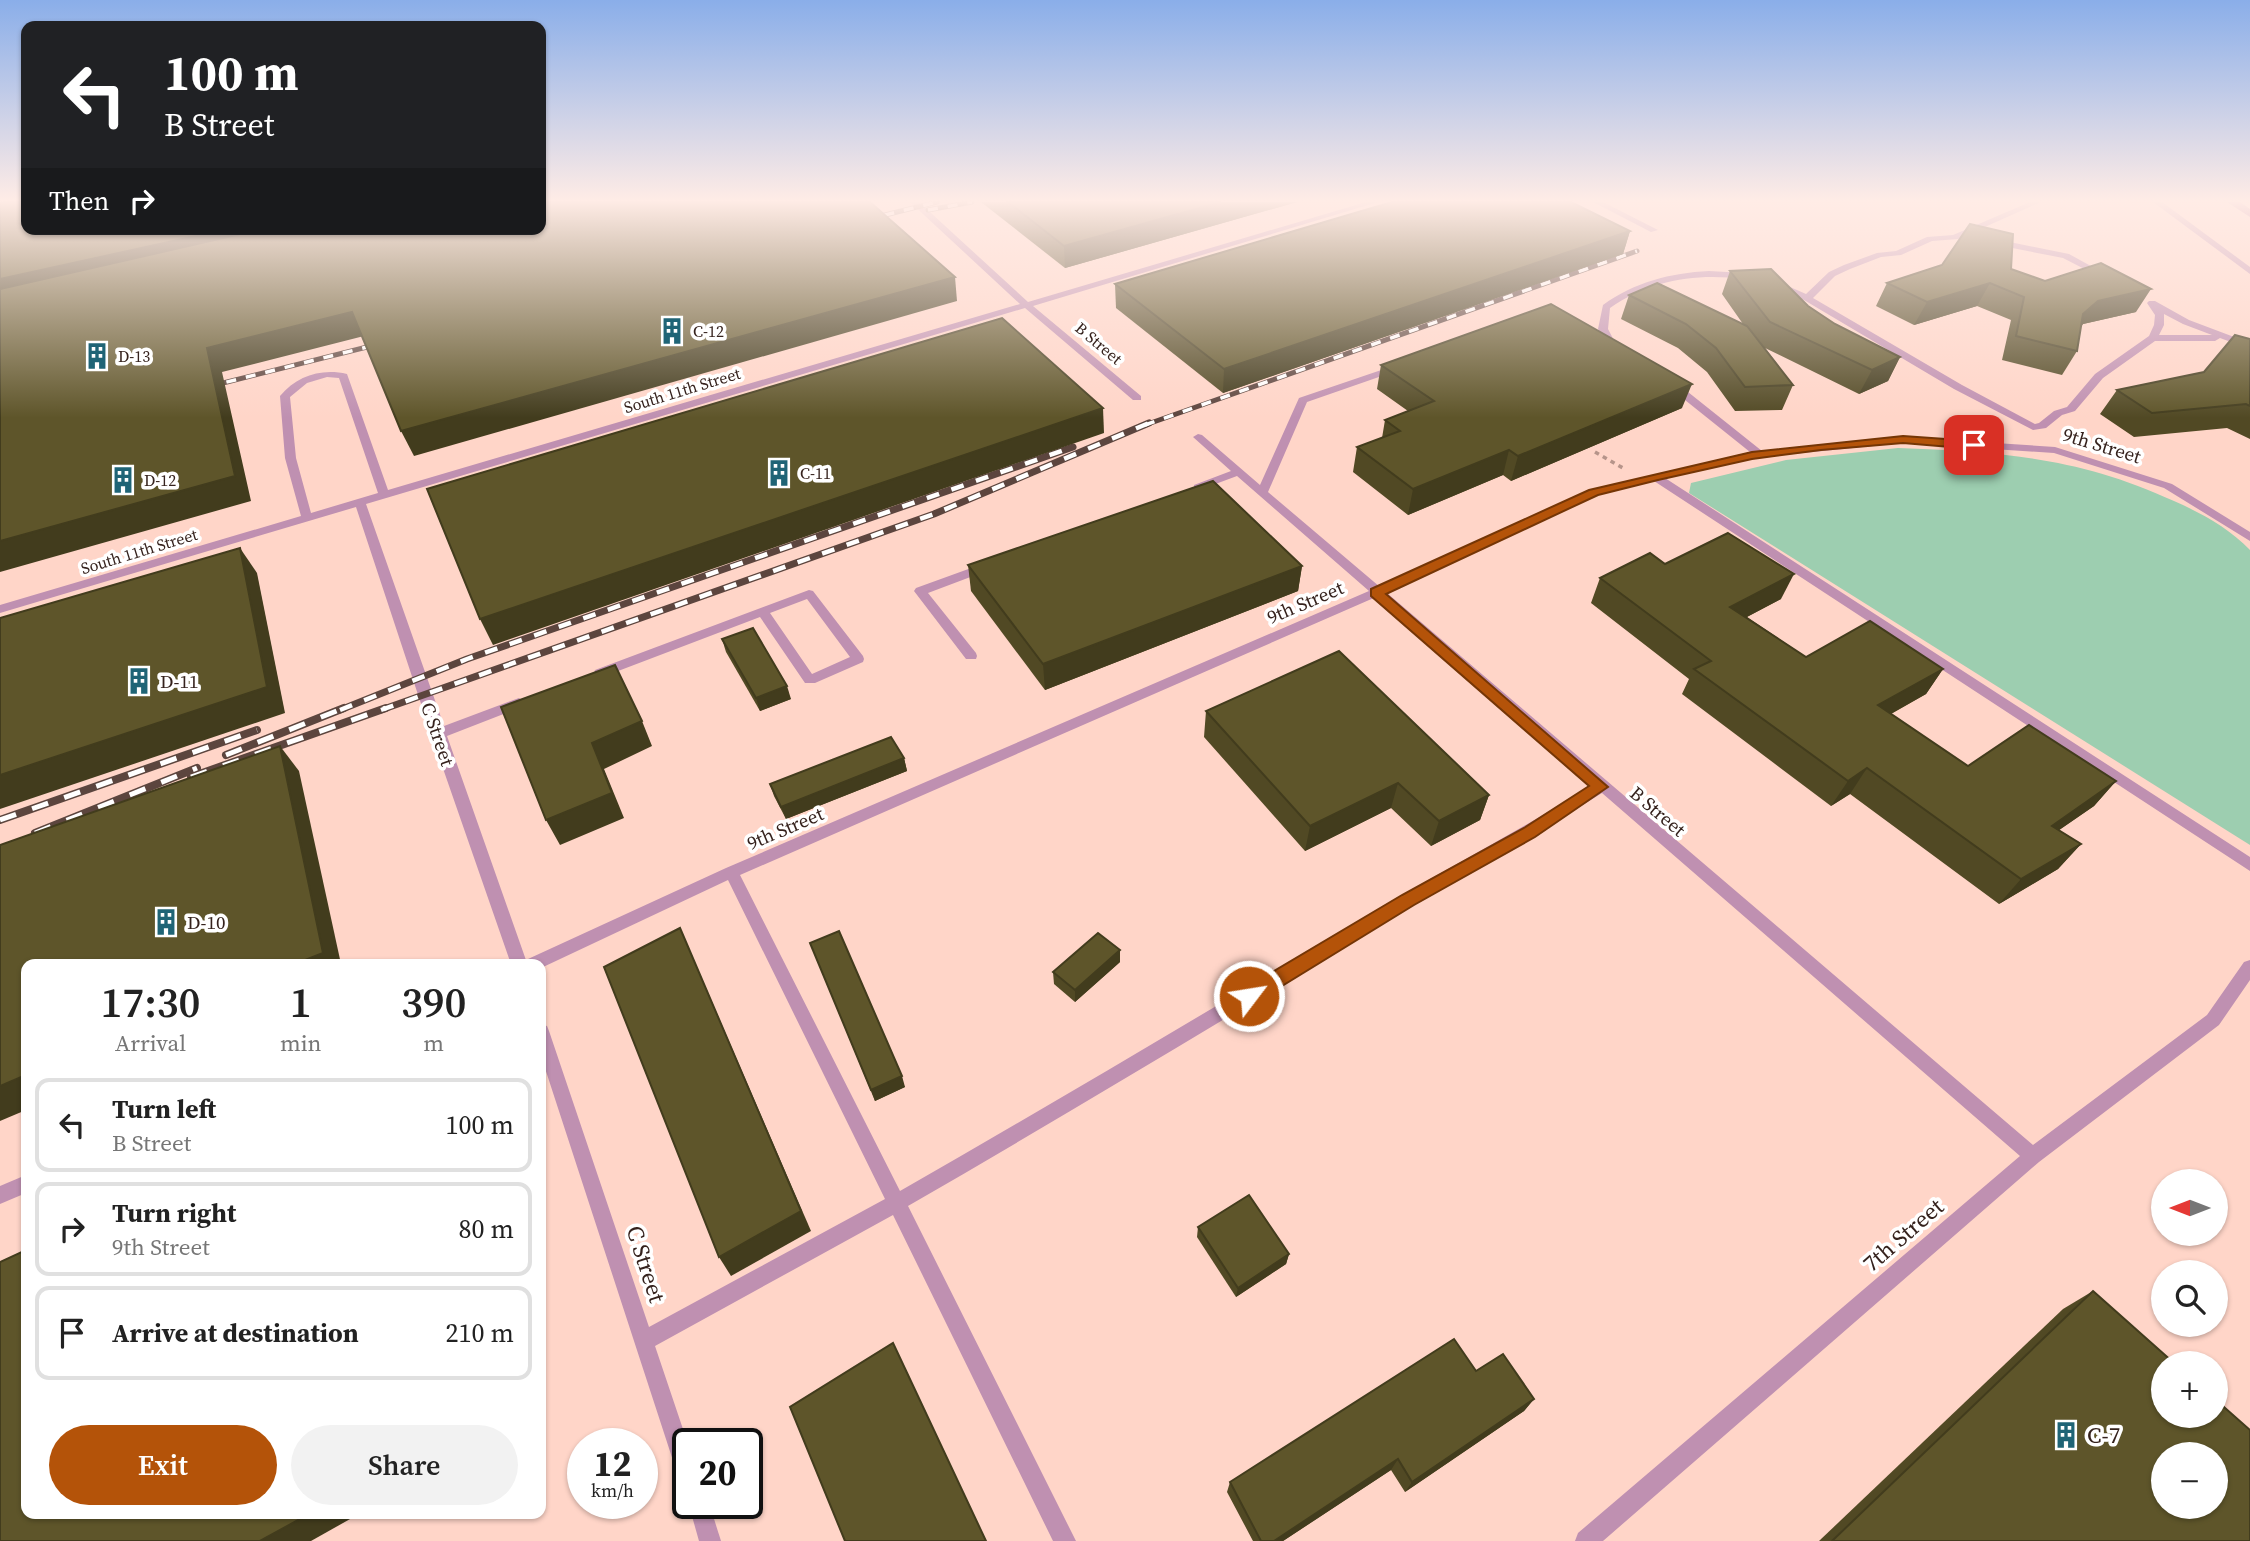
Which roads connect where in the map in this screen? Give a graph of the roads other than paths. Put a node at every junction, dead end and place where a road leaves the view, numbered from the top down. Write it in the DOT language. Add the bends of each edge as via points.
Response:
graph roads {
  1 [pos="993,274"];
  2 [pos="1129,274"];
  3 [pos="1832,274"];
  4 [pos="2100,274"];
  5 [pos="1754,277"];
  6 [pos="1766,280"];
  7 [pos="2112,280"];
  8 [pos="1807,298"];
  9 [pos="2141,298"];
  10 [pos="2152,303"];
  11 [pos="1026,304"];
  12 [pos="2153,338"];
  13 [pos="2225,338"];
  14 [pos="2250,346"];
  15 [pos="1622,358"];
  16 [pos="1407,365"];
  17 [pos="1659,383"];
  18 [pos="1137,398"];
  19 [pos="1198,438"];
  20 [pos="1759,454"];
  21 [pos="1239,471"];
  22 [pos="1656,477"];
  23 [pos="1188,491"];
  24 [pos="1263,491"];
  25 [pos="384,495"];
  26 [pos="360,502"];
  27 [pos="307,518"];
  28 [pos="2250,537"];
  29 [pos="996,562"];
  30 [pos="1376,593"];
  31 [pos="0,609"];
  32 [pos="762,611"];
  33 [pos="971,656"];
  34 [pos="581,680"];
  35 [pos="529,699"];
  36 [pos="438,734"];
  37 [pos="1600,787"];
  38 [pos="2250,865"];
  39 [pos="731,872"];
  40 [pos="517,959"];
  41 [pos="545,959"];
  42 [pos="2250,967"];
  43 [pos="546,1046"];
  44 [pos="2033,1156"];
  45 [pos="21,1186"];
  46 [pos="0,1195"];
  47 [pos="896,1203"];
  48 [pos="644,1341"];
  49 [pos="673,1428"];
  50 [pos="703,1519"];
  51 [pos="710,1541"];
  52 [pos="1065,1541"];
  53 [pos="1586,1541"];
  1 -- 11 [label="lane, B Street"];
  2 -- 11 [label="lane, South 11th Street"];
  3 -- 8 [label="lane"];
  4 -- 7 [label="lane"];
  5 -- 15 [label="lane" via="1692,275 1621,295 1606,307 1603,328"];
  6 -- 8 [label="lane"];
  8 -- 12 [label="lane" via="2033,427 2071,409 2099,376"];
  9 -- 10 [label="lane"];
  10 -- 12 [label="lane" via="2160,315"];
  10 -- 13 [label="lane"];
  11 -- 18 [label="lane, B Street"];
  11 -- 25 [label="lane, South 11th Street"];
  12 -- 13 [label="lane"];
  13 -- 14 [label="lane"];
  16 -- 24 [label="lane" via="1303,400"];
  17 -- 20 [label="lane" via="1684,394"];
  19 -- 21 [label="lane, B Street"];
  20 -- 22 [label="lane, 9th Street"];
  20 -- 28 [label="lane, 9th Street" via="1903,440 2055,450 2168,486"];
  21 -- 23 [label="lane"];
  21 -- 24 [label="lane, B Street"];
  22 -- 30 [label="lane, 9th Street" via="1594,493"];
  22 -- 38 [label="lane"];
  24 -- 30 [label="lane, B Street"];
  25 -- 26 [label="lane, South 11th Street"];
  25 -- 27 [label="lane" via="342,376 308,379 285,396 284,414 297,489"];
  26 -- 27 [label="lane, South 11th Street"];
  26 -- 36 [label="lane, C Street"];
  27 -- 31 [label="lane, South 11th Street"];
  29 -- 33 [label="lane" via="919,591"];
  30 -- 37 [label="lane, B Street"];
  30 -- 39 [label="lane, 9th Street"];
  32 -- 32 [label="lane" via="809,594 858,659 810,680"];
  32 -- 34 [label="lane"];
  35 -- 36 [label="lane"];
  36 -- 40 [label="lane, C Street"];
  37 -- 44 [label="lane, B Street"];
  37 -- 47 [label="lane"];
  39 -- 41 [label="lane, 9th Street"];
  39 -- 47 [label="lane"];
  42 -- 44 [label="lane, 7th Street" via="2213,1020"];
  43 -- 48 [label="lane, C Street"];
  44 -- 53 [label="lane, 7th Street"];
  45 -- 46 [label="lane"];
  47 -- 48 [label="lane"];
  47 -- 52 [label="lane"];
  48 -- 49 [label="lane, C Street"];
  50 -- 51 [label="lane"];
}
